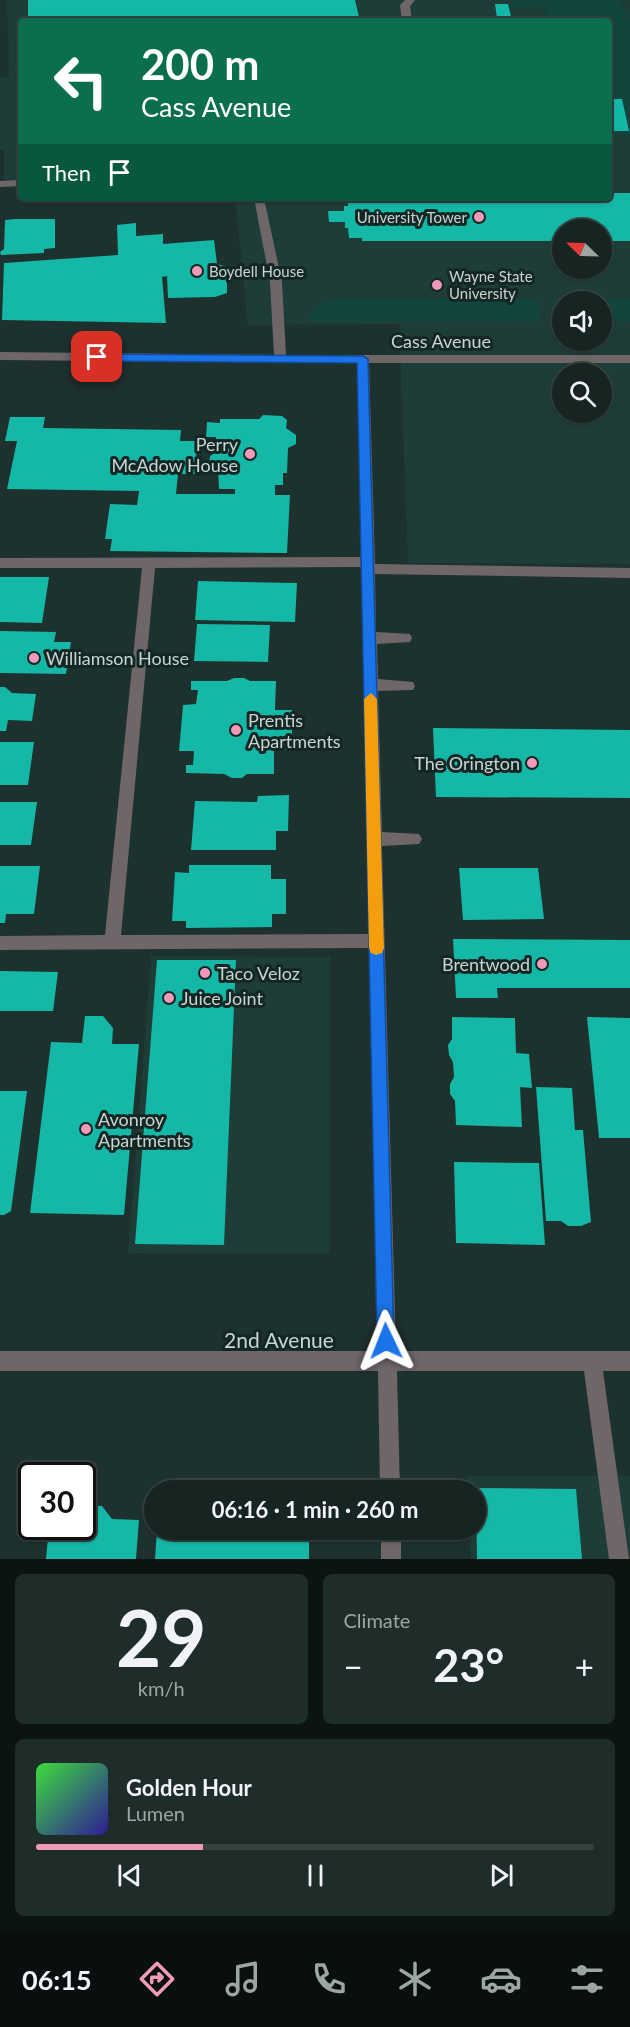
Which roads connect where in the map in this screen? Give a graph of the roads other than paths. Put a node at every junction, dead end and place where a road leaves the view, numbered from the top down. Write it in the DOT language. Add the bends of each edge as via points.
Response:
graph roads {
  1 [pos="410,0"];
  2 [pos="407,18"];
  3 [pos="18,183"];
  4 [pos="0,184"];
  5 [pos="260,201"];
  6 [pos="0,356"];
  7 [pos="280,359"];
  8 [pos="363,359"];
  9 [pos="630,359"];
  10 [pos="0,563"];
  11 [pos="149,563"];
  12 [pos="368,565"];
  13 [pos="630,573"];
  14 [pos="369,638"];
  15 [pos="405,638"];
  16 [pos="370,686"];
  17 [pos="408,686"];
  18 [pos="374,839"];
  19 [pos="414,839"];
  20 [pos="376,941"];
  21 [pos="112,942"];
  22 [pos="0,943"];
  23 [pos="0,1361"];
  24 [pos="386,1361"];
  25 [pos="592,1361"];
  26 [pos="630,1361"];
  27 [pos="390,1480"];
  28 [pos="391,1540"];
  29 [pos="622,1549"];
  30 [pos="392,1559"];
  1 -- 2 [label="street" via="405,5"];
  3 -- 4 [label="street"];
  5 -- 7 [label="street" via="276,282"];
  6 -- 7 [label="street, Cass Avenue"];
  7 -- 8 [label="street, Cass Avenue"];
  8 -- 9 [label="street, Cass Avenue"];
  8 -- 12 [label="street"];
  10 -- 11 [label="street"];
  11 -- 12 [label="street"];
  11 -- 21 [label="street"];
  12 -- 13 [label="street"];
  12 -- 14 [label="street"];
  14 -- 15 [label="street"];
  14 -- 16 [label="street"];
  16 -- 17 [label="street"];
  16 -- 18 [label="street"];
  18 -- 19 [label="street"];
  18 -- 20 [label="street"];
  20 -- 21 [label="street"];
  20 -- 24 [label="street"];
  21 -- 22 [label="street"];
  23 -- 24 [label="street, 2nd Avenue"];
  24 -- 25 [label="street, 2nd Avenue"];
  24 -- 27 [label="street"];
  25 -- 26 [label="street, 2nd Avenue"];
  25 -- 29 [label="street"];
  28 -- 30 [label="street"];
}
